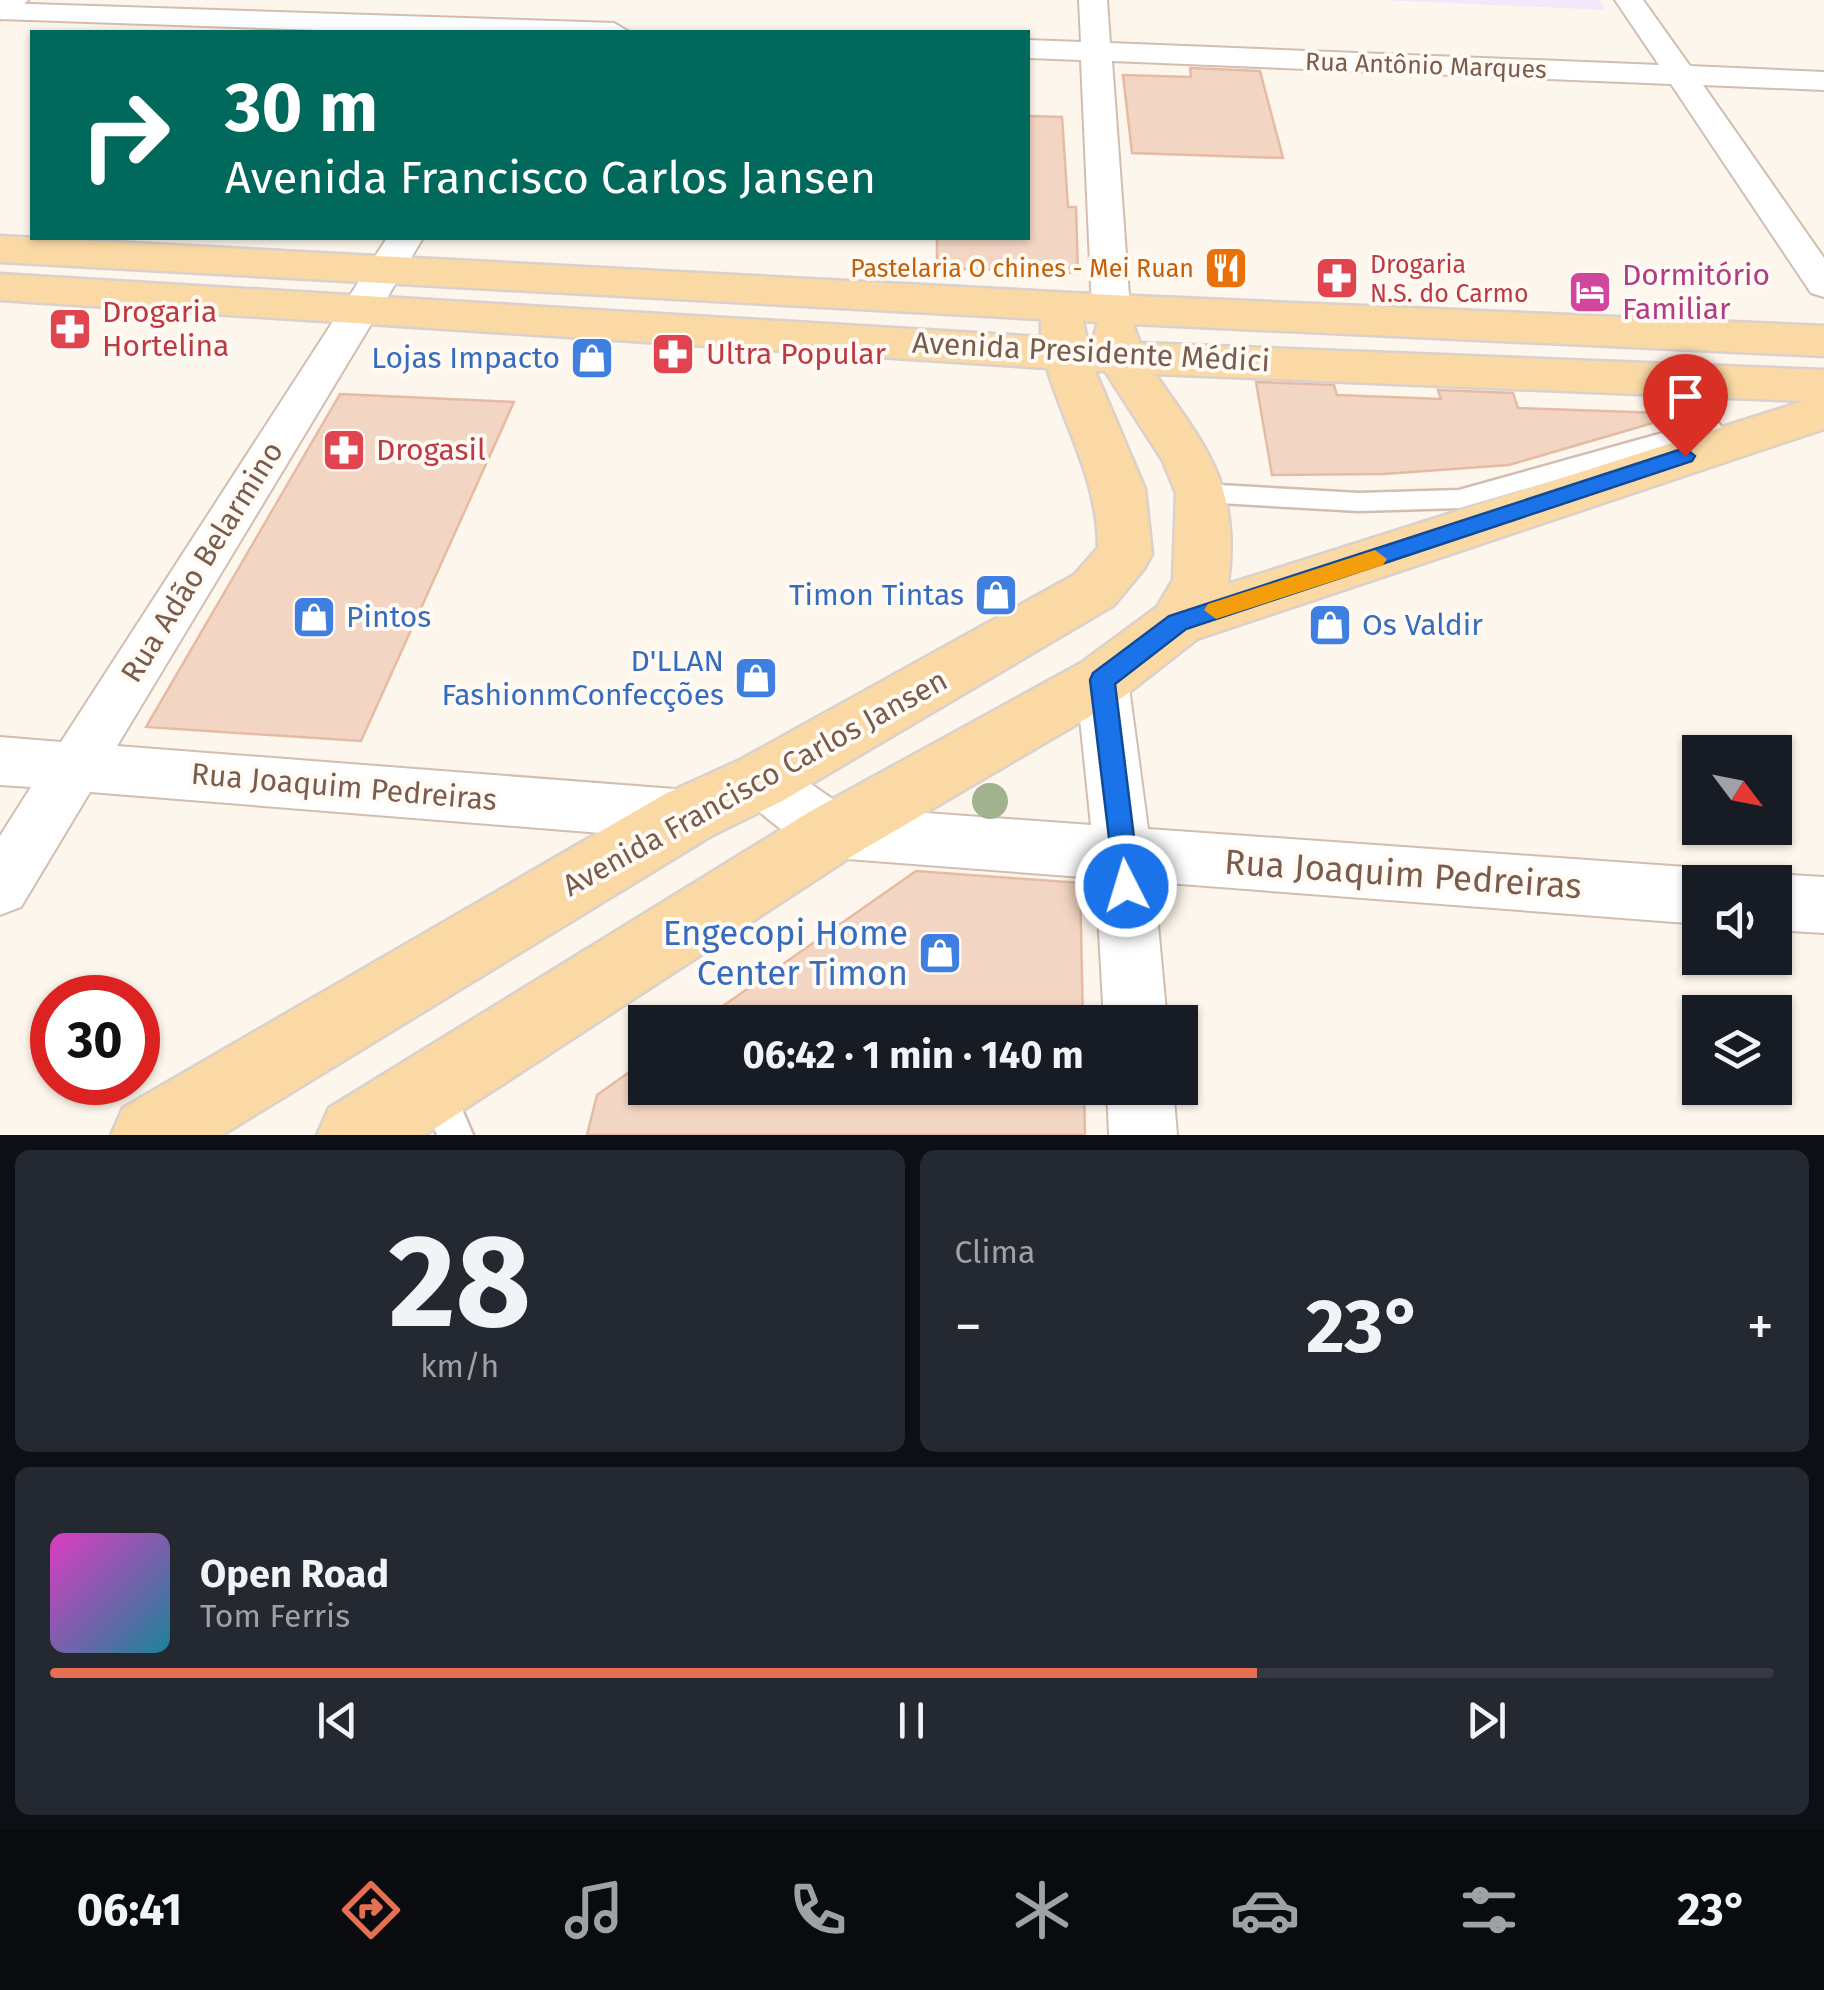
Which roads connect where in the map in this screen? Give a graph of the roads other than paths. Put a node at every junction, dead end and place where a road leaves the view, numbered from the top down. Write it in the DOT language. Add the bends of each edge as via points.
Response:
graph roads {
  1 [pos="12,0"];
  2 [pos="552,0"];
  3 [pos="1093,0"];
  4 [pos="1629,0"];
  5 [pos="0,10"];
  6 [pos="507,30"];
  7 [pos="533,30"];
  8 [pos="1030,49"];
  9 [pos="1095,52"];
  10 [pos="1681,76"];
  11 [pos="1824,81"];
  12 [pos="0,248"];
  13 [pos="384,273"];
  14 [pos="1824,285"];
  15 [pos="0,288"];
  16 [pos="1110,309"];
  17 [pos="1061,329"];
  18 [pos="1824,341"];
  19 [pos="1119,356"];
  20 [pos="1670,376"];
  21 [pos="1824,386"];
  22 [pos="1824,412"];
  23 [pos="1715,435"];
  24 [pos="1202,493"];
  25 [pos="1177,623"];
  26 [pos="1102,680"];
  27 [pos="0,760"];
  28 [pos="74,765"];
  29 [pos="762,780"];
  30 [pos="688,816"];
  31 [pos="834,832"];
  32 [pos="1123,852"];
  33 [pos="0,887"];
  34 [pos="1682,895"];
  35 [pos="1792,903"];
  36 [pos="1824,905"];
  37 [pos="1134,1005"];
  38 [pos="1141,1105"];
  39 [pos="444,1110"];
  40 [pos="150,1135"];
  41 [pos="356,1135"];
  42 [pos="1143,1135"];
  1 -- 5 [label="main road"];
  2 -- 7 [label="street"];
  3 -- 9 [label="street"];
  4 -- 10 [label="street"];
  5 -- 6 [label="street"];
  8 -- 9 [label="street, Rua Antônio Marques"];
  9 -- 10 [label="street, Rua Antônio Marques"];
  9 -- 16 [label="street"];
  10 -- 11 [label="street, Rua Antônio Marques"];
  10 -- 14 [label="street"];
  12 -- 13 [label="main road, Avenida Presidente Médici"];
  13 -- 15 [label="main road, Avenida Presidente Médici"];
  13 -- 17 [label="main road, Avenida Presidente Médici"];
  13 -- 28 [label="street, Rua Adão Belarmino"];
  16 -- 17 [label="main road, Avenida Presidente Médici"];
  16 -- 18 [label="main road, Avenida Presidente Médici"];
  16 -- 19 [label="main road"];
  17 -- 19 [label="main road, Avenida Presidente Médici"];
  17 -- 29 [label="main road, Avenida Francisco Carlos Jansen" via="1124,500 1125,554 1118,568 1039,624"];
  19 -- 20 [label="main road, Avenida Presidente Médici"];
  19 -- 24 [label="main road" via="1187,458"];
  20 -- 21 [label="main road, Avenida Presidente Médici"];
  20 -- 23 [label="lane"];
  22 -- 23 [label="main road"];
  23 -- 24 [label="lane" via="1458,499 1360,502"];
  23 -- 25 [label="main road"];
  24 -- 25 [label="main road" via="1201,582"];
  25 -- 26 [label="main road"];
  26 -- 31 [label="main road"];
  26 -- 32 [label="street"];
  27 -- 28 [label="street, Rua Joaquim Pedreiras"];
  28 -- 30 [label="street, Rua Joaquim Pedreiras"];
  28 -- 33 [label="street, Rua Adão Belarmino"];
  29 -- 30 [label="main road, Avenida Francisco Carlos Jansen"];
  29 -- 31 [label="street"];
  30 -- 40 [label="main road, Avenida Francisco Carlos Jansen"];
  31 -- 32 [label="street, Rua Joaquim Pedreiras"];
  31 -- 39 [label="main road"];
  32 -- 34 [label="street, Rua Joaquim Pedreiras"];
  32 -- 37 [label="street"];
  35 -- 36 [label="street"];
  38 -- 42 [label="street"];
  39 -- 41 [label="main road"];
}
